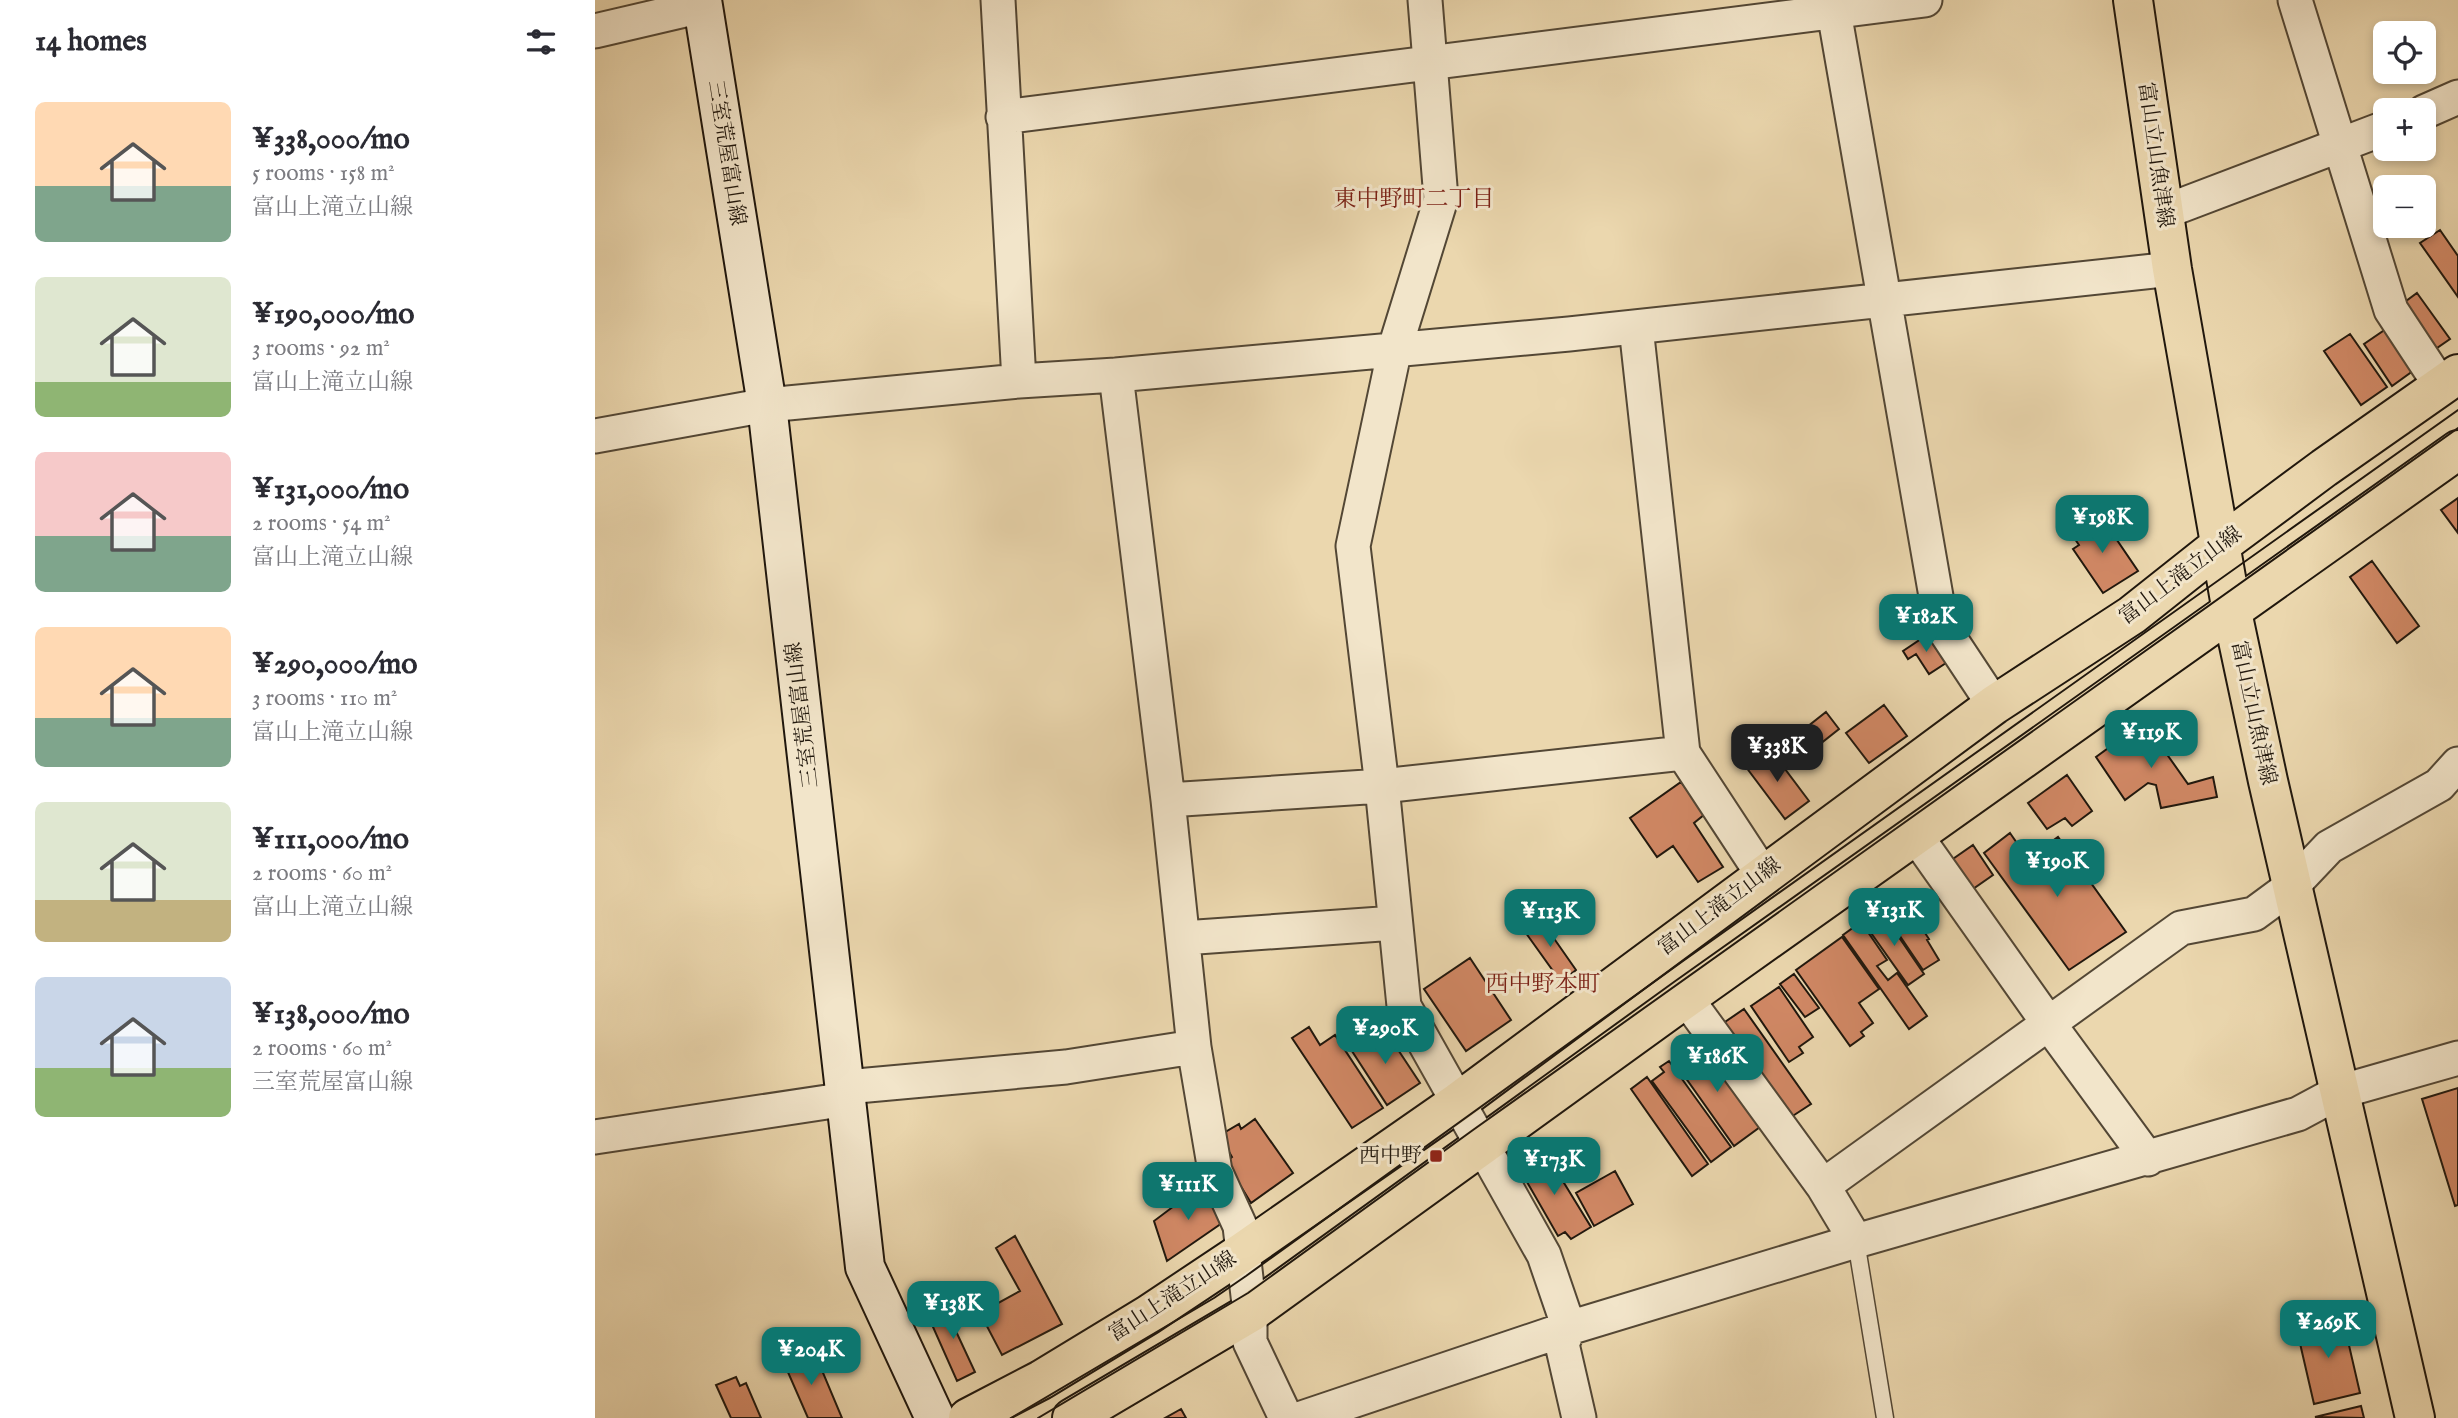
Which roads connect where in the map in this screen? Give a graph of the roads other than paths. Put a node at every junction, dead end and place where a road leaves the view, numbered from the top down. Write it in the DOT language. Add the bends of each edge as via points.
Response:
graph roads {
  1 [pos="998,0"];
  2 [pos="1425,0"];
  3 [pos="1925,0"];
  4 [pos="2133,0"];
  5 [pos="2295,0"];
  6 [pos="702,3"];
  7 [pos="1832,5"];
  8 [pos="595,31"];
  9 [pos="1429,63"];
  10 [pos="2458,97"];
  11 [pos="2436,107"];
  12 [pos="1003,117"];
  13 [pos="2373,133"];
  14 [pos="2340,146"];
  15 [pos="2164,212"];
  16 [pos="2172,269"];
  17 [pos="1884,299"];
  18 [pos="1636,327"];
  19 [pos="1395,348"];
  20 [pos="1116,375"];
  21 [pos="2450,380"];
  22 [pos="1019,381"];
  23 [pos="767,405"];
  24 [pos="595,436"];
  25 [pos="2458,450"];
  26 [pos="2219,546"];
  27 [pos="2232,612"];
  28 [pos="1994,705"];
  29 [pos="1683,754"];
  30 [pos="2458,764"];
  31 [pos="1382,786"];
  32 [pos="1168,800"];
  33 [pos="1916,836"];
  34 [pos="1763,874"];
  35 [pos="2292,886"];
  36 [pos="1395,923"];
  37 [pos="1182,938"];
  38 [pos="1686,998"];
  39 [pos="2049,1024"];
  40 [pos="1194,1046"];
  41 [pos="2458,1058"];
  42 [pos="2339,1092"];
  43 [pos="846,1093"];
  44 [pos="1458,1102"];
  45 [pos="595,1137"];
  46 [pos="1482,1146"];
  47 [pos="2148,1159"];
  48 [pos="1823,1186"];
  49 [pos="1856,1241"];
  50 [pos="1244,1251"];
  51 [pos="1250,1313"];
  52 [pos="1569,1328"];
  53 [pos="935,1418"];
  54 [pos="968,1418"];
  55 [pos="1072,1418"];
  56 [pos="1286,1418"];
  57 [pos="1302,1418"];
  58 [pos="1579,1418"];
  59 [pos="1885,1418"];
  60 [pos="2415,1418"];
  1 -- 12 [label="street"];
  2 -- 9 [label="street"];
  3 -- 7 [label="street"];
  4 -- 15 [label="main road, 富山立山魚津線"];
  5 -- 14 [label="street"];
  6 -- 8 [label="street"];
  6 -- 23 [label="main road, 三室荒屋富山線"];
  7 -- 9 [label="street"];
  7 -- 17 [label="street"];
  9 -- 12 [label="street"];
  9 -- 19 [label="street" via="1441,199"];
  10 -- 11 [label="street"];
  12 -- 22 [label="street"];
  13 -- 14 [label="street"];
  14 -- 15 [label="street"];
  14 -- 21 [label="street" via="2391,310"];
  15 -- 16 [label="main road, 富山立山魚津線"];
  16 -- 17 [label="street"];
  16 -- 26 [label="main road, 富山立山魚津線"];
  17 -- 18 [label="street"];
  17 -- 28 [label="street" via="1941,625"];
  18 -- 19 [label="street"];
  18 -- 29 [label="street"];
  19 -- 20 [label="street"];
  19 -- 31 [label="street" via="1353,546"];
  20 -- 22 [label="street"];
  20 -- 32 [label="street"];
  21 -- 26 [label="main road, 富山上滝立山線"];
  22 -- 23 [label="street"];
  23 -- 24 [label="street"];
  23 -- 43 [label="main road, 三室荒屋富山線"];
  25 -- 27 [label="main road"];
  26 -- 27 [label="main road, 富山立山魚津線"];
  26 -- 28 [label="main road, 富山上滝立山線" via="2132,615"];
  27 -- 33 [label="main road"];
  27 -- 35 [label="main road, 富山立山魚津線"];
  28 -- 34 [label="main road, 富山上滝立山線"];
  29 -- 31 [label="street"];
  29 -- 34 [label="street"];
  30 -- 35 [label="street" via="2439,785 2329,847"];
  31 -- 32 [label="street"];
  31 -- 36 [label="street"];
  32 -- 37 [label="street"];
  33 -- 38 [label="main road"];
  33 -- 39 [label="street"];
  34 -- 44 [label="main road, 富山上滝立山線"];
  35 -- 39 [label="street" via="2254,914 2181,928"];
  35 -- 42 [label="main road, 富山立山魚津線"];
  36 -- 37 [label="street"];
  36 -- 44 [label="street" via="1404,1006"];
  37 -- 40 [label="street"];
  38 -- 46 [label="main road"];
  38 -- 48 [label="street"];
  39 -- 47 [label="street"];
  39 -- 48 [label="street"];
  40 -- 43 [label="street" via="1066,1067"];
  40 -- 50 [label="street" via="1215,1171 1240,1226"];
  41 -- 42 [label="street"];
  42 -- 47 [label="street" via="2298,1114"];
  42 -- 60 [label="main road, 富山立山魚津線"];
  43 -- 45 [label="street"];
  43 -- 53 [label="main road, 三室荒屋富山線" via="865,1267"];
  44 -- 46 [label="street"];
  44 -- 50 [label="main road, 富山上滝立山線"];
  46 -- 51 [label="main road"];
  46 -- 52 [label="street" via="1544,1255"];
  47 -- 49 [label="street"];
  48 -- 49 [label="street"];
  49 -- 52 [label="street"];
  49 -- 59 [label="lane"];
  50 -- 51 [label="street"];
  50 -- 54 [label="main road, 富山上滝立山線" via="1053,1373"];
  51 -- 55 [label="main road"];
  51 -- 56 [label="street" via="1250,1342"];
  52 -- 57 [label="street"];
  52 -- 58 [label="street" via="1562,1344"];
}
